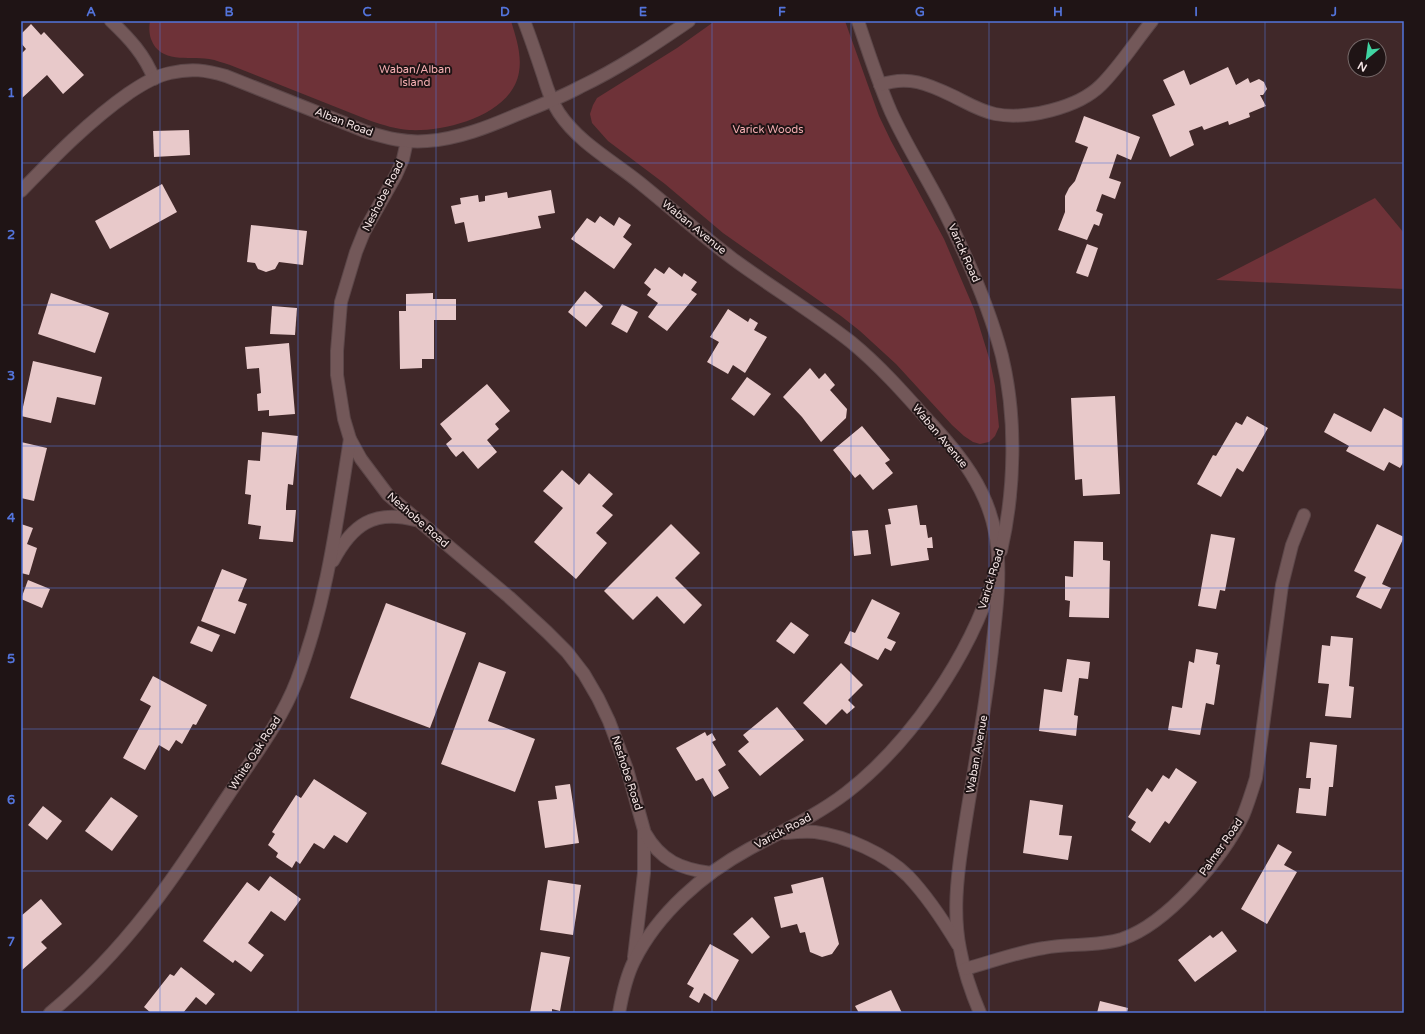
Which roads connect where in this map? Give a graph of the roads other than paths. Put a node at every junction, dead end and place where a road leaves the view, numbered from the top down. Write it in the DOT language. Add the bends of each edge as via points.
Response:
graph roads {
  1 [pos="111,21"];
  2 [pos="524,21"];
  3 [pos="689,21"];
  4 [pos="858,21"];
  5 [pos="1152,21"];
  6 [pos="154,79"];
  7 [pos="880,85"];
  8 [pos="551,100"];
  9 [pos="408,141"];
  10 [pos="21,191"];
  11 [pos="350,438"];
  12 [pos="1304,515"];
  13 [pos="418,521"];
  14 [pos="998,562"];
  15 [pos="329,568"];
  16 [pos="644,830"];
  17 [pos="780,833"];
  18 [pos="711,873"];
  19 [pos="960,948"];
  20 [pos="634,962"];
  21 [pos="965,970"];
  22 [pos="50,1013"];
  23 [pos="619,1013"];
  24 [pos="980,1013"];
  1 -- 6 [label="street" via="139,51"];
  2 -- 8 [label="street, Waban Avenue"];
  3 -- 8 [label="street, Alban Road" via="614,69"];
  4 -- 7 [label="street, Varick Road"];
  5 -- 7 [label="street" via="1100,86 1086,97 1052,109 1007,116 979,109 914,81 891,81"];
  6 -- 9 [label="street, Alban Road" via="168,73 192,69 208,70 367,132"];
  6 -- 10 [label="street, Alban Road" via="100,115 50,160"];
  7 -- 14 [label="street, Varick Road" via="902,135 964,253 986,305 1002,358 1011,415 1012,443 1010,503"];
  8 -- 9 [label="street, Alban Road" via="490,126 464,134 443,140"];
  8 -- 14 [label="street, Waban Avenue" via="583,140 732,258 832,328 886,374 941,434 972,473 991,514"];
  9 -- 11 [label="street, Neshobe Road" via="396,175 356,252 341,302 337,374 344,420"];
  11 -- 13 [label="street, Neshobe Road" via="361,460 388,495"];
  11 -- 15 [label="street, White Oak Road"];
  12 -- 21 [label="street, Palmer Road" via="1292,545 1282,585 1256,778 1242,816 1220,852 1168,911 1137,933 1106,943 1042,948"];
  13 -- 15 [label="street" via="393,516 368,521 347,538"];
  13 -- 16 [label="street, Neshobe Road" via="527,613 567,652 584,674 609,721 627,769"];
  14 -- 17 [label="street, Varick Road" via="968,640 928,706 896,747 845,794"];
  14 -- 19 [label="street, Waban Avenue" via="989,682 958,872"];
  15 -- 22 [label="street, White Oak Road" via="306,654 288,702 277,723 148,912 97,970"];
  16 -- 18 [label="street, Neshobe Road" via="651,844 670,861 681,867"];
  16 -- 20 [label="street, Neshobe Road" via="644,873"];
  17 -- 18 [label="street, Varick Road"];
  17 -- 19 [label="street" via="815,832 832,836 870,850 890,862 921,891"];
  18 -- 20 [label="street, Varick Road" via="659,923"];
  19 -- 21 [label="street, Waban Avenue"];
  20 -- 23 [label="street, Varick Road" via="625,984"];
  21 -- 24 [label="street, Waban Avenue"];
}
